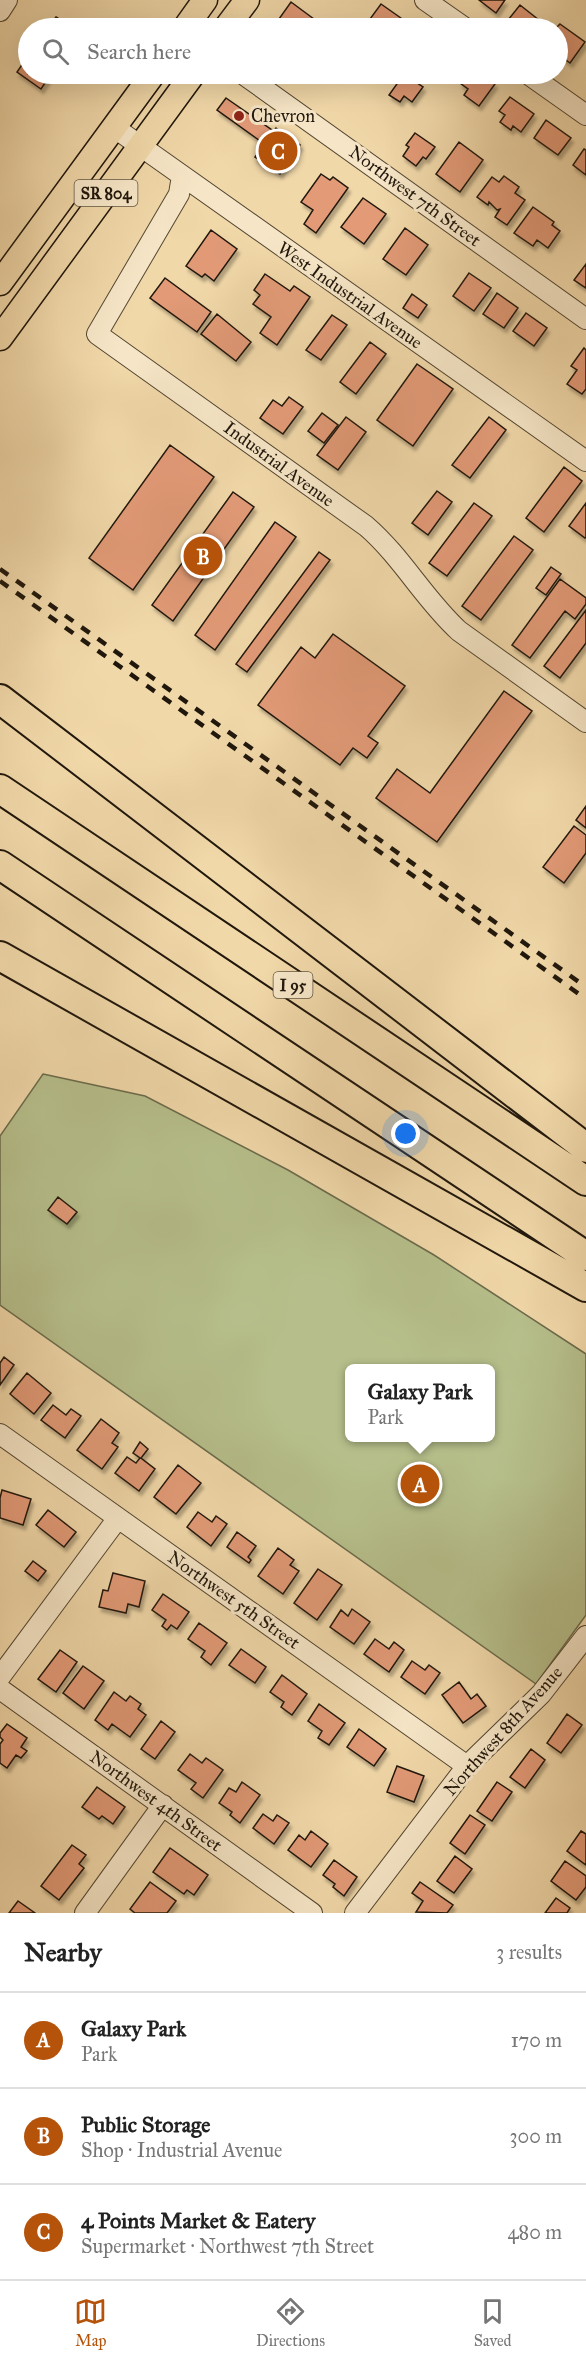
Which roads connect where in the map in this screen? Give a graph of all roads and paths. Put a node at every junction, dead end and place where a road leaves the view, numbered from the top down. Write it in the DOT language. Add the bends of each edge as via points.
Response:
graph roads {
  1 [pos="8,0"];
  2 [pos="206,0"];
  3 [pos="247,0"];
  4 [pos="425,0"];
  5 [pos="0,10"];
  6 [pos="192,18"];
  7 [pos="234,18"];
  8 [pos="451,18"];
  9 [pos="146,84"];
  10 [pos="186,84"];
  11 [pos="257,84"];
  12 [pos="542,84"];
  13 [pos="586,115"];
  14 [pos="115,128"];
  15 [pos="140,146"];
  16 [pos="182,176"];
  17 [pos="0,283"];
  18 [pos="586,319"];
  19 [pos="0,338"];
  20 [pos="586,461"];
  21 [pos="0,699"];
  22 [pos="586,722"];
  23 [pos="0,789"];
  24 [pos="0,865"];
  25 [pos="0,956"];
  26 [pos="586,1148"];
  27 [pos="586,1180"];
  28 [pos="586,1256"];
  29 [pos="586,1287"];
  30 [pos="0,1434"];
  31 [pos="118,1518"];
  32 [pos="586,1635"];
  33 [pos="0,1677"];
  34 [pos="0,1689"];
  35 [pos="467,1766"];
  36 [pos="162,1805"];
  37 [pos="86,1913"];
  38 [pos="312,1913"];
  39 [pos="355,1913"];
  1 -- 5 [label="street"];
  2 -- 6 [label="main road"];
  3 -- 7 [label="main road"];
  4 -- 8 [label="street"];
  9 -- 14 [label="main road, SR 804"];
  10 -- 15 [label="main road, SR 804"];
  11 -- 18 [label="street, Northwest 7th Street"];
  12 -- 13 [label="street"];
  14 -- 15 [label="street, West Industrial Avenue"];
  14 -- 17 [label="main road, SR 804"];
  15 -- 16 [label="street, West Industrial Avenue"];
  15 -- 19 [label="main road, SR 804"];
  16 -- 20 [label="street, West Industrial Avenue"];
  16 -- 22 [label="street, Industrial Avenue" via="179,194 97,334 366,526 395,553 425,595 459,631"];
  21 -- 26 [label="highway"];
  23 -- 27 [label="highway, I 95"];
  24 -- 28 [label="highway"];
  25 -- 29 [label="highway"];
  30 -- 31 [label="street, Northwest 5th Street"];
  31 -- 33 [label="street"];
  31 -- 35 [label="street, Northwest 5th Street"];
  32 -- 35 [label="street, Northwest 8th Avenue" via="541,1694"];
  34 -- 36 [label="street, Northwest 4th Street"];
  35 -- 39 [label="street, Northwest 8th Avenue"];
  36 -- 37 [label="street"];
  36 -- 38 [label="street, Northwest 4th Street"];
}
